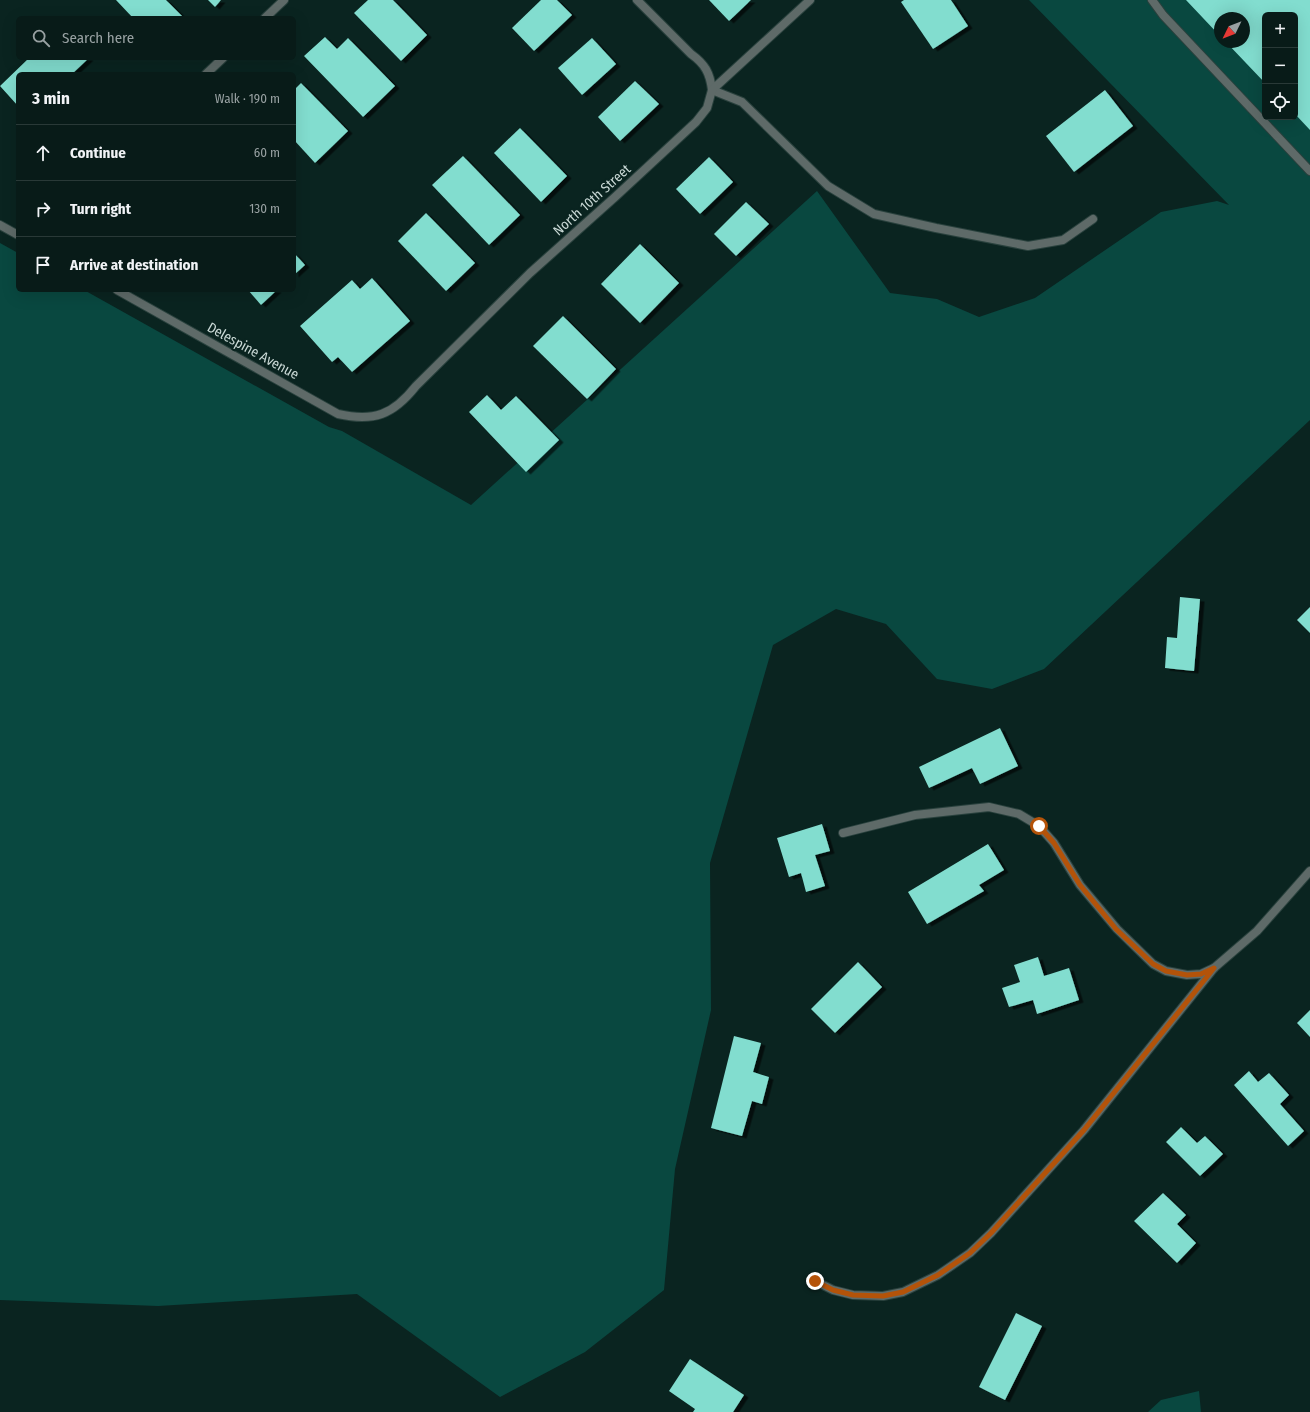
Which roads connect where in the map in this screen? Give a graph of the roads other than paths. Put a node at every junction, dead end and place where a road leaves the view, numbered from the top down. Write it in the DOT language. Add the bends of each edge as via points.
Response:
graph roads {
  1 [pos="284,0"];
  2 [pos="637,0"];
  3 [pos="810,0"];
  4 [pos="1152,0"];
  5 [pos="267,16"];
  6 [pos="221,60"];
  7 [pos="208,72"];
  8 [pos="712,90"];
  9 [pos="1310,171"];
  10 [pos="1093,219"];
  11 [pos="0,225"];
  12 [pos="16,234"];
  13 [pos="121,292"];
  14 [pos="382,414"];
  15 [pos="843,833"];
  16 [pos="1310,871"];
  17 [pos="1214,968"];
  18 [pos="815,1281"];
  1 -- 5 [label="street"];
  2 -- 8 [label="street" via="701,61 710,78"];
  3 -- 8 [label="street"];
  4 -- 9 [label="street" via="1163,15"];
  6 -- 7 [label="street"];
  8 -- 10 [label="street" via="742,102 828,186 874,214 1028,246 1064,240"];
  8 -- 14 [label="street, North 10th Street" via="707,108 696,122 530,273 405,400"];
  11 -- 12 [label="street"];
  13 -- 14 [label="street, Delespine Avenue" via="338,414 356,418"];
  15 -- 17 [label="street" via="915,815 989,807 1019,814 1039,826 1054,843 1080,885 1116,929 1153,964 1166,971 1187,975 1201,974"];
  16 -- 17 [label="street" via="1258,931"];
  17 -- 18 [label="street" via="1084,1130 970,1253 938,1275 903,1292 883,1296 853,1295 833,1290"];
}
